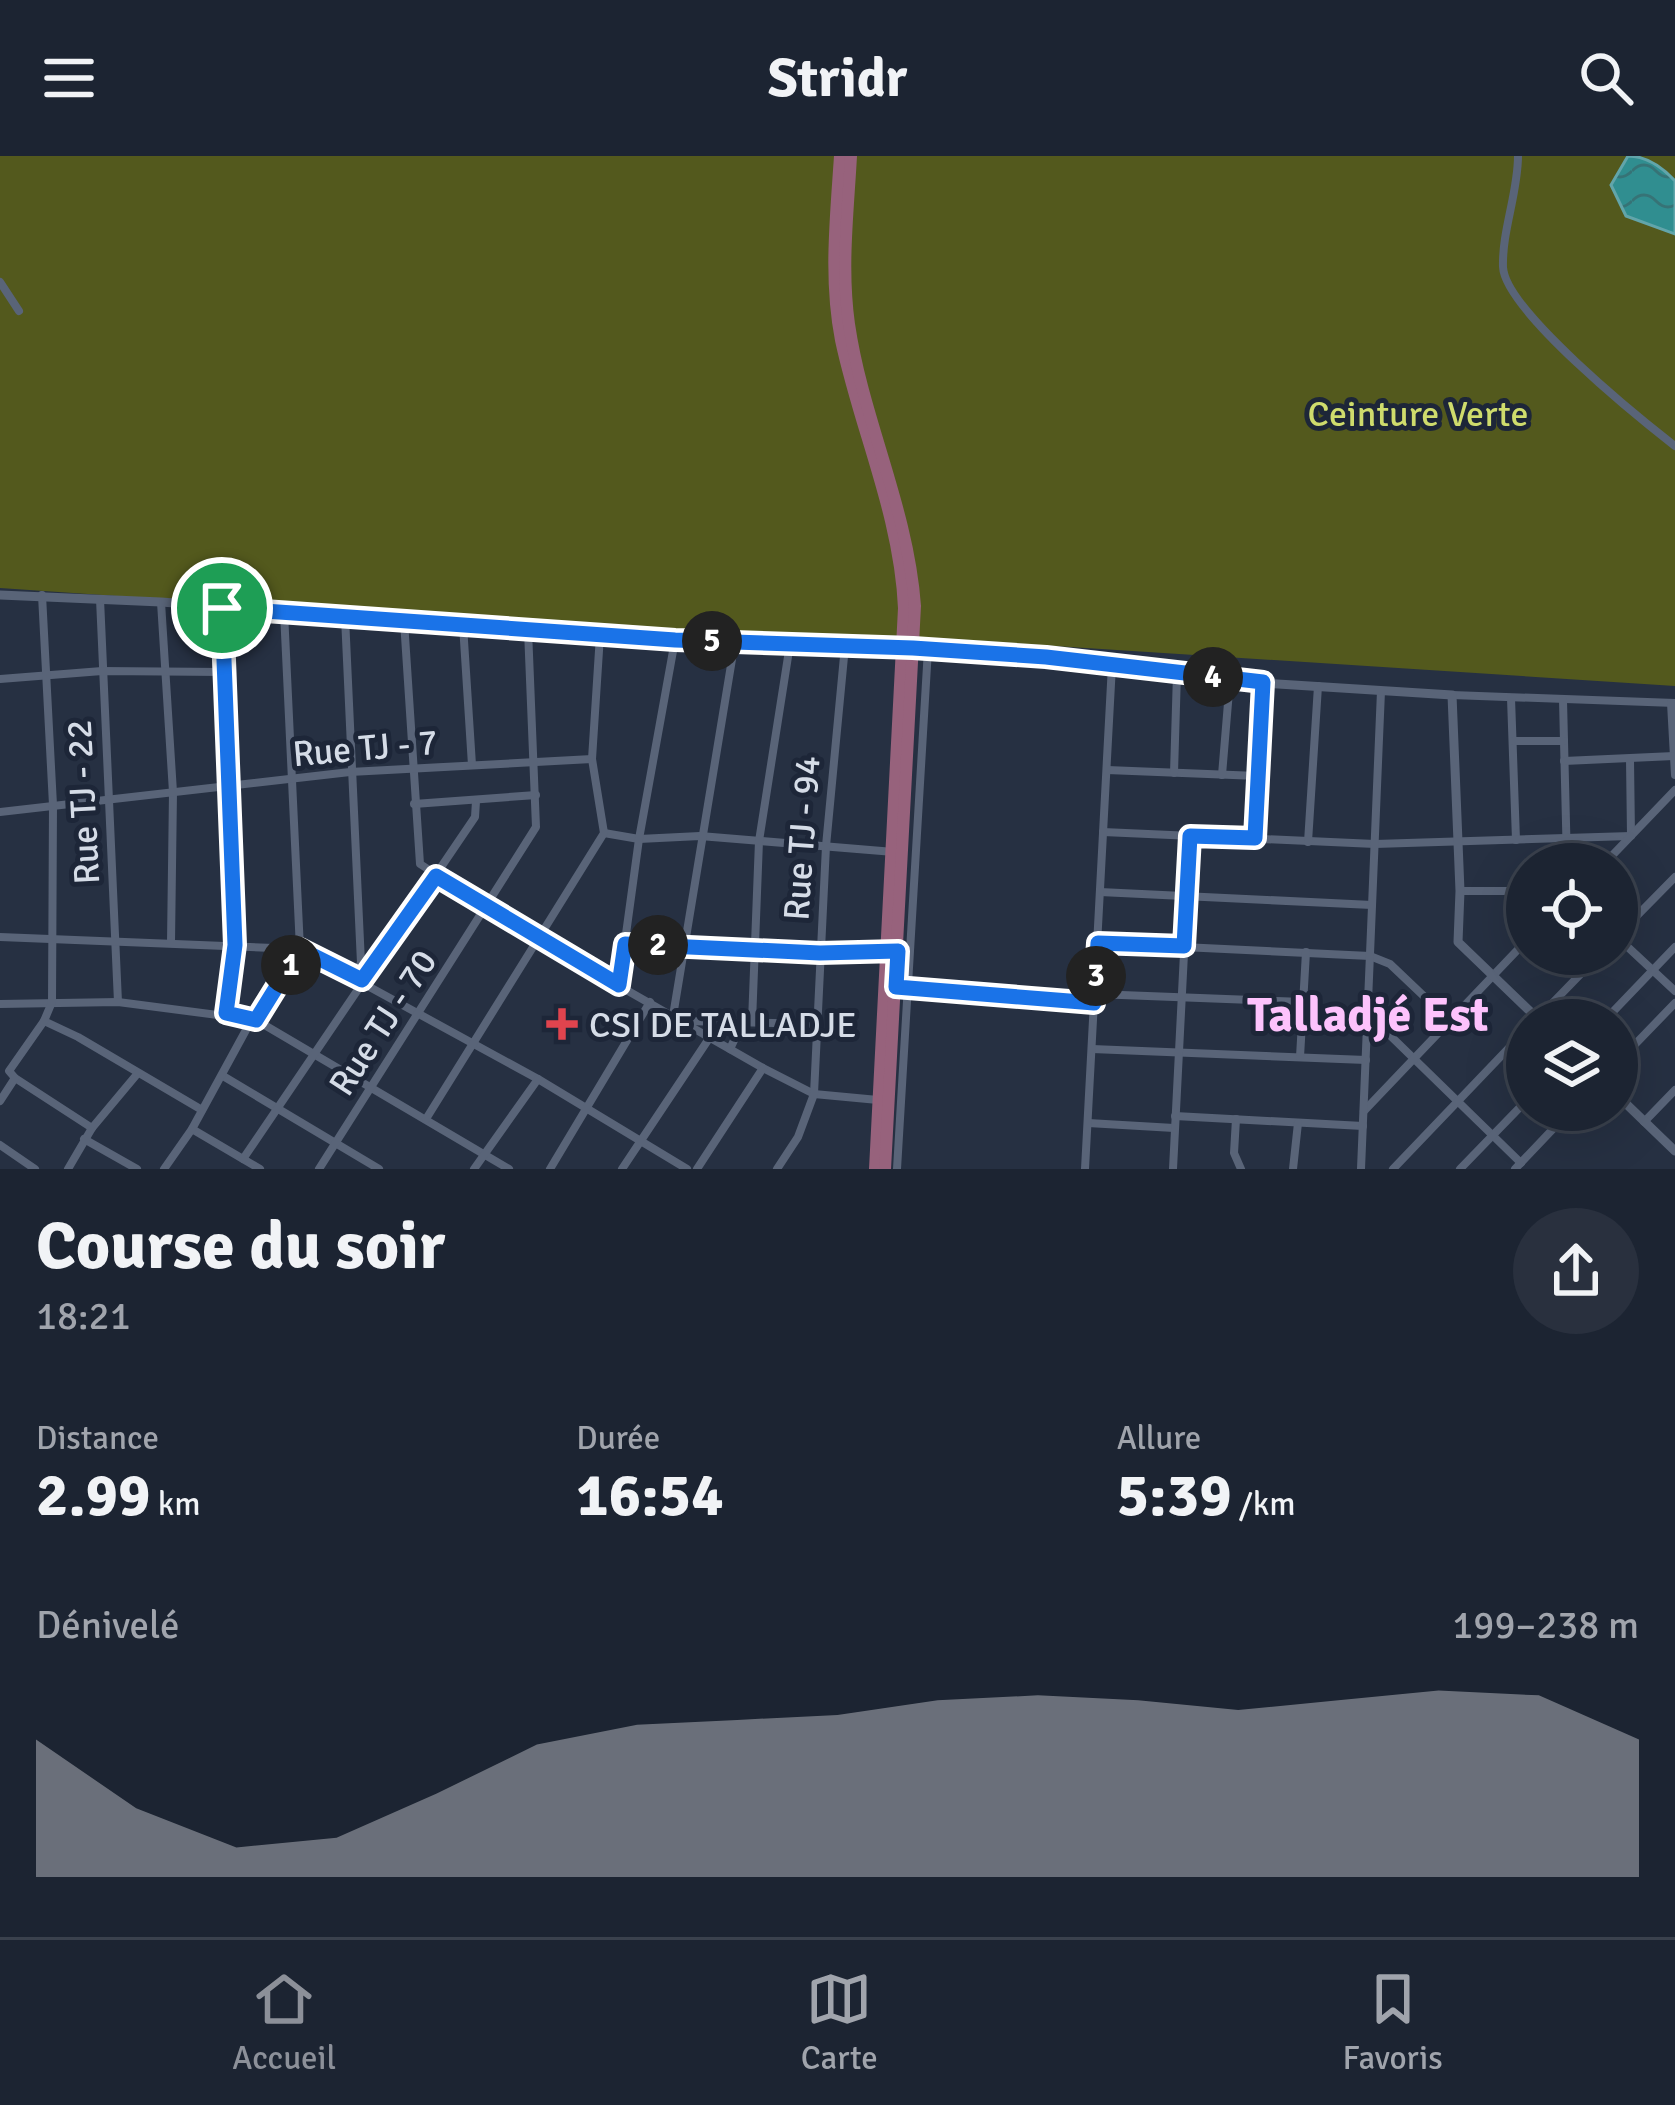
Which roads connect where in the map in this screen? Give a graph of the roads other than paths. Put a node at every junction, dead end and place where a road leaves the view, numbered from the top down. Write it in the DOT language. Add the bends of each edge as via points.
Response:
graph roads {
  1 [pos="840,156"];
  2 [pos="851,156"];
  3 [pos="1518,156"];
  4 [pos="0,282"];
  5 [pos="19,311"];
  6 [pos="1675,446"];
  7 [pos="0,595"];
  8 [pos="42,596"];
  9 [pos="100,599"];
  10 [pos="161,602"];
  11 [pos="222,608"];
  12 [pos="284,612"];
  13 [pos="345,617"];
  14 [pos="404,621"];
  15 [pos="463,625"];
  16 [pos="528,630"];
  17 [pos="600,635"];
  18 [pos="675,640"];
  19 [pos="735,641"];
  20 [pos="912,642"];
  21 [pos="790,644"];
  22 [pos="845,646"];
  23 [pos="908,665"];
  24 [pos="1112,665"];
  25 [pos="102,671"];
  26 [pos="165,671"];
  27 [pos="224,672"];
  28 [pos="1177,673"];
  29 [pos="46,674"];
  30 [pos="0,679"];
  31 [pos="1230,679"];
  32 [pos="1263,682"];
  33 [pos="1318,686"];
  34 [pos="919,689"];
  35 [pos="1381,691"];
  36 [pos="1452,695"];
  37 [pos="1511,698"];
  38 [pos="1563,700"];
  39 [pos="1673,703"];
  40 [pos="1513,741"];
  41 [pos="1564,741"];
  42 [pos="1674,756"];
  43 [pos="592,759"];
  44 [pos="1630,759"];
  45 [pos="1564,761"];
  46 [pos="536,762"];
  47 [pos="472,765"];
  48 [pos="412,768"];
  49 [pos="1107,770"];
  50 [pos="350,772"];
  51 [pos="1174,773"];
  52 [pos="1222,775"];
  53 [pos="1675,775"];
  54 [pos="1258,776"];
  55 [pos="295,780"];
  56 [pos="228,786"];
  57 [pos="1675,790"];
  58 [pos="173,792"];
  59 [pos="536,795"];
  60 [pos="111,798"];
  61 [pos="476,801"];
  62 [pos="414,804"];
  63 [pos="53,805"];
  64 [pos="0,812"];
  65 [pos="1103,832"];
  66 [pos="604,833"];
  67 [pos="700,836"];
  68 [pos="1190,836"];
  69 [pos="1631,836"];
  70 [pos="1255,838"];
  71 [pos="639,839"];
  72 [pos="1566,839"];
  73 [pos="1516,840"];
  74 [pos="759,841"];
  75 [pos="1308,842"];
  76 [pos="1459,842"];
  77 [pos="1566,843"];
  78 [pos="1624,843"];
  79 [pos="1375,844"];
  80 [pos="826,846"];
  81 [pos="894,852"];
  82 [pos="436,876"];
  83 [pos="1675,877"];
  84 [pos="1460,891"];
  85 [pos="1506,891"];
  86 [pos="1100,892"];
  87 [pos="1187,897"];
  88 [pos="1372,905"];
  89 [pos="486,908"];
  90 [pos="1638,915"];
  91 [pos="0,937"];
  92 [pos="537,939"];
  93 [pos="52,940"];
  94 [pos="116,942"];
  95 [pos="171,943"];
  96 [pos="1098,943"];
  97 [pos="625,944"];
  98 [pos="235,945"];
  99 [pos="683,946"];
  100 [pos="1184,946"];
  101 [pos="1675,947"];
  102 [pos="300,949"];
  103 [pos="754,950"];
  104 [pos="893,951"];
  105 [pos="1306,952"];
  106 [pos="820,953"];
  107 [pos="1370,956"];
  108 [pos="1638,956"];
  109 [pos="1506,962"];
  110 [pos="1653,970"];
  111 [pos="1580,975"];
  112 [pos="1493,976"];
  113 [pos="358,978"];
  114 [pos="619,985"];
  115 [pos="901,988"];
  116 [pos="0,990"];
  117 [pos="1675,991"];
  118 [pos="1095,998"];
  119 [pos="1181,998"];
  120 [pos="1516,999"];
  121 [pos="1557,999"];
  122 [pos="1625,999"];
  123 [pos="52,1002"];
  124 [pos="118,1002"];
  125 [pos="650,1002"];
  126 [pos="1303,1002"];
  127 [pos="0,1004"];
  128 [pos="1675,1004"];
  129 [pos="226,1013"];
  130 [pos="419,1014"];
  131 [pos="1368,1014"];
  132 [pos="677,1018"];
  133 [pos="256,1020"];
  134 [pos="44,1021"];
  135 [pos="1450,1021"];
  136 [pos="747,1022"];
  137 [pos="818,1024"];
  138 [pos="710,1037"];
  139 [pos="1638,1042"];
  140 [pos="473,1044"];
  141 [pos="730,1049"];
  142 [pos="1092,1049"];
  143 [pos="1506,1051"];
  144 [pos="314,1052"];
  145 [pos="1178,1052"];
  146 [pos="1300,1057"];
  147 [pos="1414,1059"];
  148 [pos="1366,1060"];
  149 [pos="763,1068"];
  150 [pos="138,1073"];
  151 [pos="223,1076"];
  152 [pos="16,1078"];
  153 [pos="538,1079"];
  154 [pos="373,1087"];
  155 [pos="1675,1090"];
  156 [pos="814,1094"];
  157 [pos="878,1100"];
  158 [pos="0,1101"];
  159 [pos="1458,1102"];
  160 [pos="589,1109"];
  161 [pos="202,1110"];
  162 [pos="277,1111"];
  163 [pos="1364,1111"];
  164 [pos="1175,1116"];
  165 [pos="1638,1116"];
  166 [pos="425,1118"];
  167 [pos="1235,1119"];
  168 [pos="1506,1121"];
  169 [pos="1644,1122"];
  170 [pos="1298,1123"];
  171 [pos="1088,1124"];
  172 [pos="1363,1126"];
  173 [pos="92,1128"];
  174 [pos="1174,1128"];
  175 [pos="192,1129"];
  176 [pos="1551,1131"];
  177 [pos="1492,1135"];
  178 [pos="84,1139"];
  179 [pos="643,1140"];
  180 [pos="0,1145"];
  181 [pos="335,1145"];
  182 [pos="1675,1151"];
  183 [pos="12,1153"];
  184 [pos="484,1154"];
  185 [pos="0,1156"];
  186 [pos="243,1159"];
  187 [pos="1518,1166"];
  188 [pos="35,1169"];
  189 [pos="68,1169"];
  190 [pos="137,1169"];
  191 [pos="164,1169"];
  192 [pos="260,1169"];
  193 [pos="319,1169"];
  194 [pos="379,1169"];
  195 [pos="474,1169"];
  196 [pos="509,1169"];
  197 [pos="550,1169"];
  198 [pos="622,1169"];
  199 [pos="687,1169"];
  200 [pos="697,1169"];
  201 [pos="777,1169"];
  202 [pos="875,1169"];
  203 [pos="885,1169"];
  204 [pos="897,1169"];
  205 [pos="1085,1169"];
  206 [pos="1173,1169"];
  207 [pos="1241,1169"];
  208 [pos="1293,1169"];
  209 [pos="1361,1169"];
  210 [pos="1393,1169"];
  211 [pos="1460,1169"];
  1 -- 20 [label="main road" via="833,282 841,338 903,573"];
  2 -- 20 [label="main road" via="849,326 911,555"];
  3 -- 6 [label="street" via="1503,269 1510,288 1564,351"];
  4 -- 5 [label="street"];
  7 -- 8 [label="street"];
  8 -- 9 [label="street"];
  8 -- 29 [label="street"];
  9 -- 10 [label="street"];
  9 -- 25 [label="street, Rue TJ - 22"];
  10 -- 11 [label="street"];
  10 -- 26 [label="street"];
  11 -- 12 [label="street"];
  11 -- 27 [label="street"];
  12 -- 13 [label="street"];
  12 -- 55 [label="street"];
  13 -- 14 [label="street"];
  13 -- 50 [label="street"];
  14 -- 15 [label="street"];
  14 -- 48 [label="street"];
  15 -- 16 [label="street"];
  15 -- 47 [label="street"];
  16 -- 17 [label="street"];
  16 -- 46 [label="street, Rue TJ - 70"];
  17 -- 18 [label="street"];
  17 -- 43 [label="street"];
  18 -- 19 [label="street"];
  18 -- 71 [label="street"];
  19 -- 21 [label="street"];
  19 -- 67 [label="street"];
  20 -- 22 [label="street"];
  20 -- 23 [label="main road"];
  20 -- 24 [label="street"];
  20 -- 34 [label="street"];
  21 -- 22 [label="street"];
  21 -- 74 [label="street"];
  22 -- 80 [label="street, Rue TJ - 94"];
  23 -- 34 [label="main road"];
  23 -- 81 [label="main road"];
  24 -- 28 [label="street"];
  24 -- 49 [label="street"];
  25 -- 26 [label="street"];
  25 -- 29 [label="street"];
  25 -- 60 [label="street, Rue TJ - 22"];
  26 -- 27 [label="street"];
  26 -- 58 [label="street"];
  27 -- 56 [label="street"];
  28 -- 31 [label="street"];
  28 -- 51 [label="street"];
  29 -- 30 [label="street"];
  29 -- 63 [label="street"];
  31 -- 32 [label="street"];
  31 -- 52 [label="street"];
  32 -- 33 [label="street"];
  32 -- 54 [label="street"];
  33 -- 35 [label="street"];
  33 -- 75 [label="street"];
  34 -- 104 [label="main road"];
  34 -- 115 [label="street"];
  35 -- 36 [label="street"];
  35 -- 79 [label="street"];
  36 -- 37 [label="street"];
  36 -- 76 [label="street"];
  37 -- 38 [label="street"];
  37 -- 40 [label="street"];
  38 -- 39 [label="street"];
  38 -- 41 [label="street"];
  39 -- 42 [label="street"];
  40 -- 41 [label="street"];
  40 -- 73 [label="street"];
  41 -- 45 [label="street"];
  42 -- 44 [label="street"];
  42 -- 53 [label="street"];
  43 -- 46 [label="street, Rue TJ - 7"];
  43 -- 66 [label="street"];
  44 -- 45 [label="street"];
  44 -- 69 [label="street"];
  45 -- 72 [label="street"];
  46 -- 47 [label="street, Rue TJ - 7"];
  46 -- 59 [label="street, Rue TJ - 70"];
  47 -- 48 [label="street, Rue TJ - 7"];
  48 -- 50 [label="street, Rue TJ - 7"];
  48 -- 62 [label="street"];
  49 -- 51 [label="street"];
  49 -- 65 [label="street"];
  50 -- 55 [label="street, Rue TJ - 7"];
  50 -- 113 [label="street"];
  51 -- 52 [label="street"];
  52 -- 54 [label="street"];
  54 -- 70 [label="street"];
  55 -- 56 [label="street, Rue TJ - 7"];
  55 -- 102 [label="street"];
  56 -- 58 [label="street, Rue TJ - 7"];
  56 -- 98 [label="street"];
  57 -- 69 [label="street"];
  58 -- 60 [label="street, Rue TJ - 7"];
  58 -- 95 [label="street"];
  59 -- 61 [label="street"];
  59 -- 89 [label="street, Rue TJ - 70" via="534,833"];
  60 -- 63 [label="street, Rue TJ - 7"];
  60 -- 94 [label="street, Rue TJ - 22"];
  61 -- 62 [label="street"];
  61 -- 82 [label="street" via="477,814"];
  62 -- 82 [label="street" via="419,861"];
  63 -- 64 [label="street, Rue TJ - 7"];
  63 -- 93 [label="street"];
  65 -- 68 [label="street"];
  65 -- 86 [label="street"];
  66 -- 71 [label="street"];
  66 -- 92 [label="street"];
  67 -- 71 [label="street"];
  67 -- 74 [label="street"];
  67 -- 99 [label="street"];
  68 -- 70 [label="street"];
  68 -- 87 [label="street"];
  69 -- 72 [label="street"];
  69 -- 78 [label="street"];
  70 -- 75 [label="street"];
  71 -- 97 [label="street"];
  72 -- 73 [label="street"];
  72 -- 77 [label="street"];
  73 -- 76 [label="street"];
  74 -- 80 [label="street"];
  74 -- 103 [label="street"];
  75 -- 79 [label="street"];
  76 -- 79 [label="street"];
  76 -- 84 [label="street"];
  79 -- 88 [label="street"];
  80 -- 81 [label="street"];
  80 -- 106 [label="street, Rue TJ - 94"];
  81 -- 104 [label="main road"];
  82 -- 89 [label="street"];
  82 -- 113 [label="street"];
  83 -- 90 [label="street"];
  84 -- 85 [label="street"];
  84 -- 112 [label="street" via="1458,942"];
  86 -- 87 [label="street"];
  86 -- 96 [label="street"];
  87 -- 88 [label="street"];
  87 -- 100 [label="street"];
  88 -- 107 [label="street"];
  89 -- 92 [label="street"];
  89 -- 130 [label="street, Rue TJ - 70"];
  91 -- 93 [label="street"];
  92 -- 114 [label="street"];
  92 -- 140 [label="street"];
  93 -- 94 [label="street"];
  93 -- 123 [label="street"];
  94 -- 95 [label="street"];
  94 -- 124 [label="street, Rue TJ - 22"];
  95 -- 98 [label="street"];
  96 -- 100 [label="street"];
  96 -- 118 [label="street"];
  97 -- 99 [label="street"];
  97 -- 114 [label="street"];
  98 -- 102 [label="street"];
  98 -- 129 [label="street"];
  99 -- 103 [label="street"];
  99 -- 132 [label="street"];
  100 -- 105 [label="street"];
  100 -- 119 [label="street"];
  101 -- 110 [label="street"];
  102 -- 113 [label="street"];
  102 -- 133 [label="street"];
  103 -- 106 [label="street"];
  103 -- 136 [label="street"];
  104 -- 106 [label="street"];
  104 -- 115 [label="main road"];
  104 -- 157 [label="main road"];
  105 -- 107 [label="street"];
  105 -- 126 [label="street"];
  106 -- 137 [label="street, Rue TJ - 94"];
  107 -- 131 [label="street"];
  107 -- 135 [label="street" via="1390,964"];
  108 -- 110 [label="street"];
  109 -- 112 [label="street"];
  110 -- 117 [label="street"];
  110 -- 122 [label="street"];
  111 -- 121 [label="street"];
  112 -- 120 [label="street"];
  112 -- 135 [label="street"];
  113 -- 130 [label="street"];
  113 -- 144 [label="street"];
  114 -- 125 [label="street"];
  115 -- 118 [label="street"];
  115 -- 203 [label="main road"];
  115 -- 204 [label="street"];
  116 -- 127 [label="street"];
  118 -- 119 [label="street"];
  118 -- 142 [label="street"];
  119 -- 126 [label="street"];
  119 -- 145 [label="street"];
  123 -- 124 [label="street"];
  123 -- 127 [label="street"];
  123 -- 134 [label="street"];
  124 -- 129 [label="street"];
  125 -- 132 [label="street"];
  125 -- 160 [label="street"];
  126 -- 146 [label="street"];
  128 -- 139 [label="street"];
  129 -- 133 [label="street"];
  130 -- 140 [label="street"];
  130 -- 154 [label="street, Rue TJ - 70"];
  131 -- 147 [label="street"];
  131 -- 148 [label="street"];
  132 -- 136 [label="street"];
  132 -- 138 [label="street"];
  133 -- 144 [label="street"];
  133 -- 151 [label="street"];
  134 -- 150 [label="street"];
  134 -- 152 [label="street" via="9,1071"];
  135 -- 147 [label="street"];
  136 -- 137 [label="street"];
  136 -- 141 [label="street"];
  137 -- 156 [label="street, Rue TJ - 94"];
  138 -- 141 [label="street"];
  138 -- 179 [label="street"];
  140 -- 153 [label="street"];
  140 -- 166 [label="street"];
  141 -- 149 [label="street"];
  142 -- 145 [label="street"];
  142 -- 171 [label="street"];
  143 -- 159 [label="street"];
  144 -- 154 [label="street"];
  144 -- 162 [label="street"];
  145 -- 146 [label="street"];
  145 -- 164 [label="street"];
  146 -- 148 [label="street"];
  147 -- 159 [label="street"];
  147 -- 163 [label="street"];
  148 -- 163 [label="street"];
  149 -- 156 [label="street"];
  149 -- 200 [label="street"];
  150 -- 161 [label="street"];
  150 -- 173 [label="street"];
  151 -- 161 [label="street"];
  151 -- 162 [label="street"];
  152 -- 158 [label="street"];
  152 -- 173 [label="street"];
  153 -- 160 [label="street"];
  153 -- 184 [label="street"];
  154 -- 166 [label="street"];
  154 -- 181 [label="street, Rue TJ - 70"];
  155 -- 169 [label="street"];
  156 -- 157 [label="street"];
  156 -- 201 [label="street, Rue TJ - 94"];
  157 -- 202 [label="main road"];
  159 -- 177 [label="street"];
  159 -- 210 [label="street"];
  160 -- 179 [label="street"];
  160 -- 197 [label="street"];
  161 -- 175 [label="street"];
  162 -- 181 [label="street"];
  162 -- 186 [label="street"];
  163 -- 172 [label="street"];
  164 -- 167 [label="street"];
  164 -- 174 [label="street"];
  165 -- 169 [label="street"];
  166 -- 184 [label="street"];
  167 -- 170 [label="street"];
  167 -- 207 [label="street"];
  168 -- 177 [label="street"];
  169 -- 182 [label="street"];
  170 -- 172 [label="street"];
  170 -- 208 [label="street"];
  171 -- 174 [label="street"];
  171 -- 205 [label="street"];
  172 -- 209 [label="street"];
  173 -- 178 [label="street"];
  174 -- 206 [label="street"];
  175 -- 186 [label="street"];
  175 -- 191 [label="street"];
  176 -- 187 [label="street"];
  177 -- 187 [label="street"];
  177 -- 211 [label="street"];
  178 -- 189 [label="street"];
  178 -- 190 [label="street"];
  179 -- 198 [label="street"];
  179 -- 199 [label="street"];
  180 -- 183 [label="street"];
  181 -- 193 [label="street, Rue TJ - 70"];
  181 -- 194 [label="street"];
  183 -- 185 [label="street"];
  183 -- 188 [label="street"];
  184 -- 195 [label="street"];
  184 -- 196 [label="street"];
  186 -- 192 [label="street"];
}
